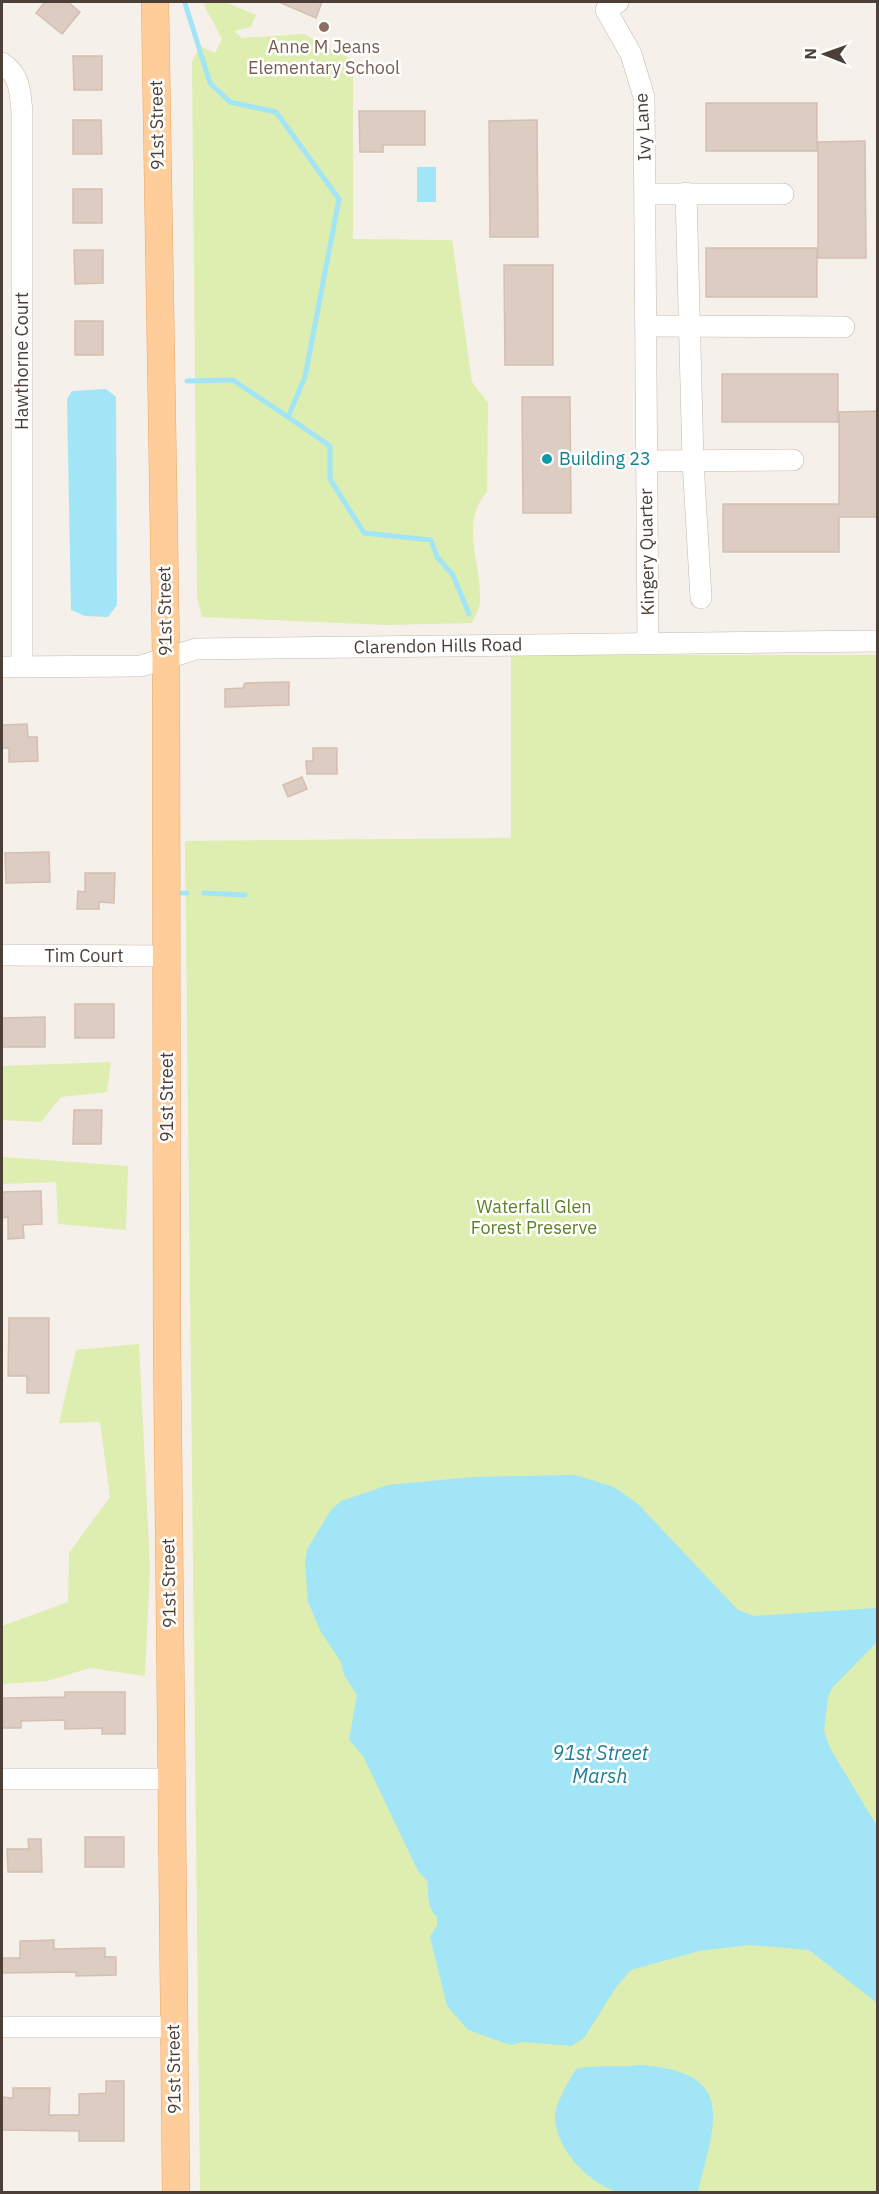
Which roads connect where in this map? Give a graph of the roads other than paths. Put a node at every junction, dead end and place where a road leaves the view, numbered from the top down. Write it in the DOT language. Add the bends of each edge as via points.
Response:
graph roads {
  1 [pos="155,2"];
  2 [pos="618,2"];
  3 [pos="2,63"];
  4 [pos="645,194"];
  5 [pos="686,194"];
  6 [pos="783,194"];
  7 [pos="646,326"];
  8 [pos="689,326"];
  9 [pos="844,327"];
  10 [pos="793,460"];
  11 [pos="646,461"];
  12 [pos="693,461"];
  13 [pos="701,598"];
  14 [pos="878,642"];
  15 [pos="648,643"];
  16 [pos="166,657"];
  17 [pos="12,666"];
  18 [pos="2,955"];
  19 [pos="166,956"];
  20 [pos="2,1779"];
  21 [pos="171,1779"];
  22 [pos="2,2027"];
  23 [pos="174,2027"];
  24 [pos="176,2193"];
  1 -- 16 [label="main road, 91st Street"];
  2 -- 4 [label="street, Ivy Lane" via="606,10 632,54 644,97"];
  3 -- 17 [label="street, Hawthorne Court" via="20,85 22,112"];
  4 -- 5 [label="street"];
  4 -- 7 [label="street, Kingery Quarter"];
  5 -- 6 [label="street"];
  5 -- 8 [label="street"];
  7 -- 8 [label="street"];
  7 -- 11 [label="street, Kingery Quarter"];
  8 -- 9 [label="street"];
  8 -- 12 [label="street"];
  10 -- 12 [label="street, Kingery Quarter"];
  11 -- 12 [label="street, Kingery Quarter"];
  11 -- 15 [label="street, Kingery Quarter"];
  12 -- 13 [label="street"];
  14 -- 15 [label="street, Clarendon Hills Road"];
  15 -- 16 [label="street, Clarendon Hills Road" via="196,649"];
  16 -- 17 [label="street, Clarendon Hills Road" via="141,666"];
  16 -- 19 [label="main road, 91st Street"];
  18 -- 19 [label="street, Tim Court"];
  19 -- 21 [label="main road, 91st Street"];
  20 -- 21 [label="street"];
  21 -- 23 [label="main road, 91st Street"];
  22 -- 23 [label="street"];
  23 -- 24 [label="main road, 91st Street"];
}
